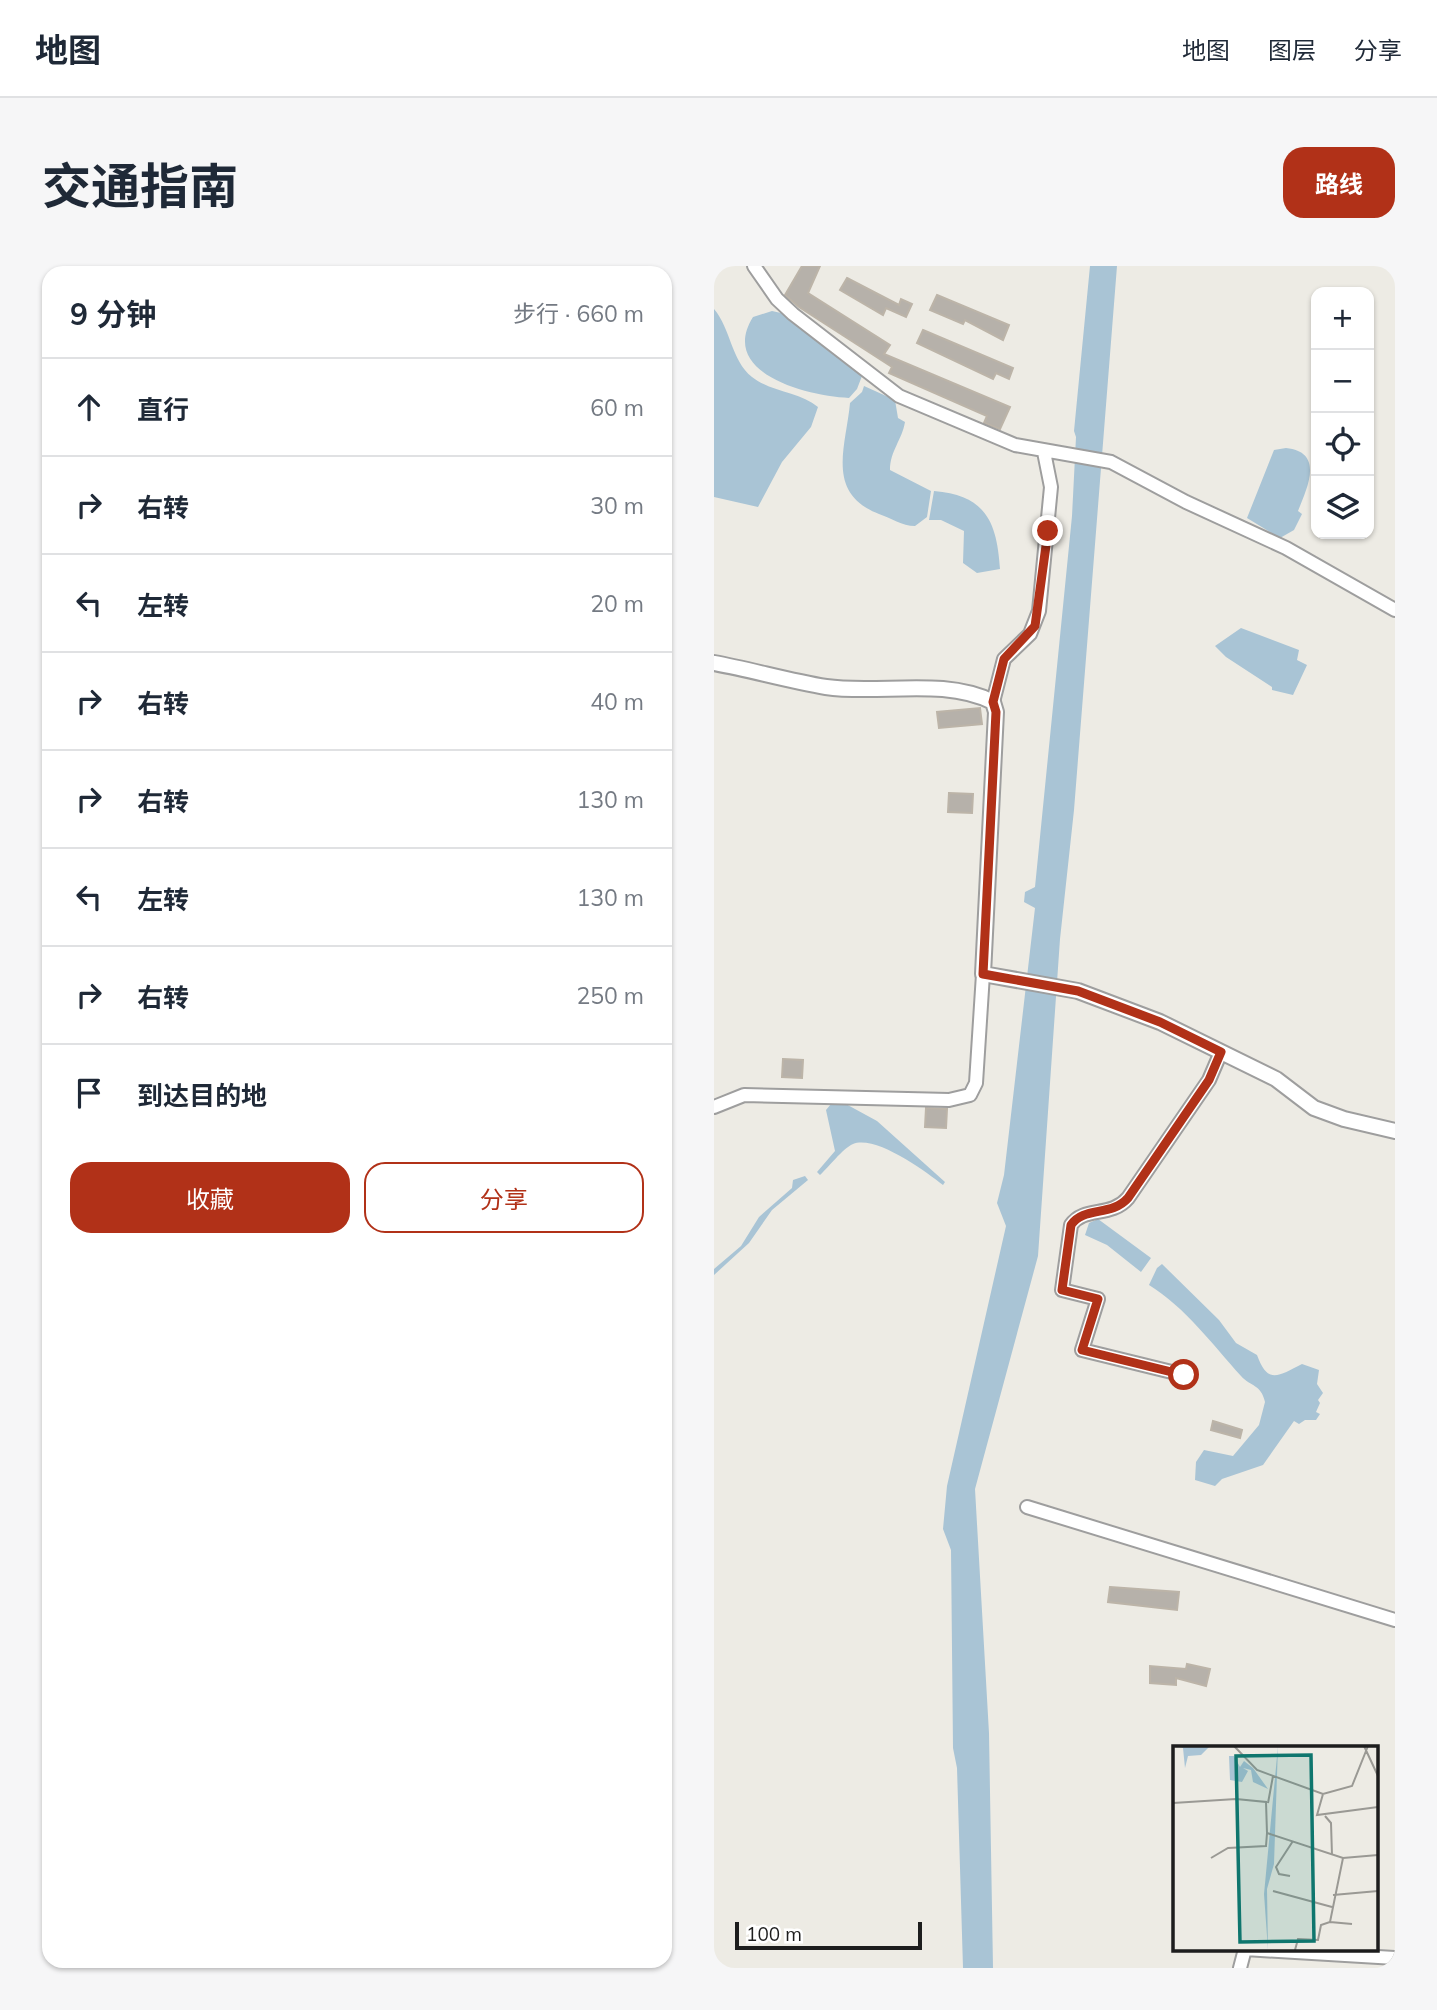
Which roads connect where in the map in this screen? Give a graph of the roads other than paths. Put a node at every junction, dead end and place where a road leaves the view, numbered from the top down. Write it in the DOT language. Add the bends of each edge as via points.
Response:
graph roads {
  1 [pos="754,266"];
  2 [pos="1051,453"];
  3 [pos="1395,610"];
  4 [pos="714,663"];
  5 [pos="993,702"];
  6 [pos="983,974"];
  7 [pos="1221,1052"];
  8 [pos="714,1107"];
  9 [pos="1395,1131"];
  10 [pos="1184,1375"];
  11 [pos="1027,1507"];
  12 [pos="1395,1620"];
  13 [pos="1244,1951"];
  14 [pos="1278,1951"];
  15 [pos="1395,1958"];
  16 [pos="1240,1968"];
  1 -- 2 [label="street" via="785,307 899,396 1015,445"];
  2 -- 3 [label="street" via="1111,462 1286,548"];
  2 -- 5 [label="street" via="1039,611 1030,634 1004,659"];
  4 -- 5 [label="street" via="827,687 927,689 979,695"];
  5 -- 6 [label="street"];
  6 -- 7 [label="street" via="1078,991 1160,1022"];
  6 -- 8 [label="street" via="976,1083 970,1095 949,1100 744,1095"];
  7 -- 9 [label="street" via="1276,1079 1314,1108"];
  7 -- 10 [label="street" via="1209,1080 1128,1198 1119,1208 1082,1215 1071,1225 1062,1290 1098,1299 1082,1350"];
  11 -- 12 [label="street"];
  13 -- 16 [label="street"];
  14 -- 15 [label="street"];
}
